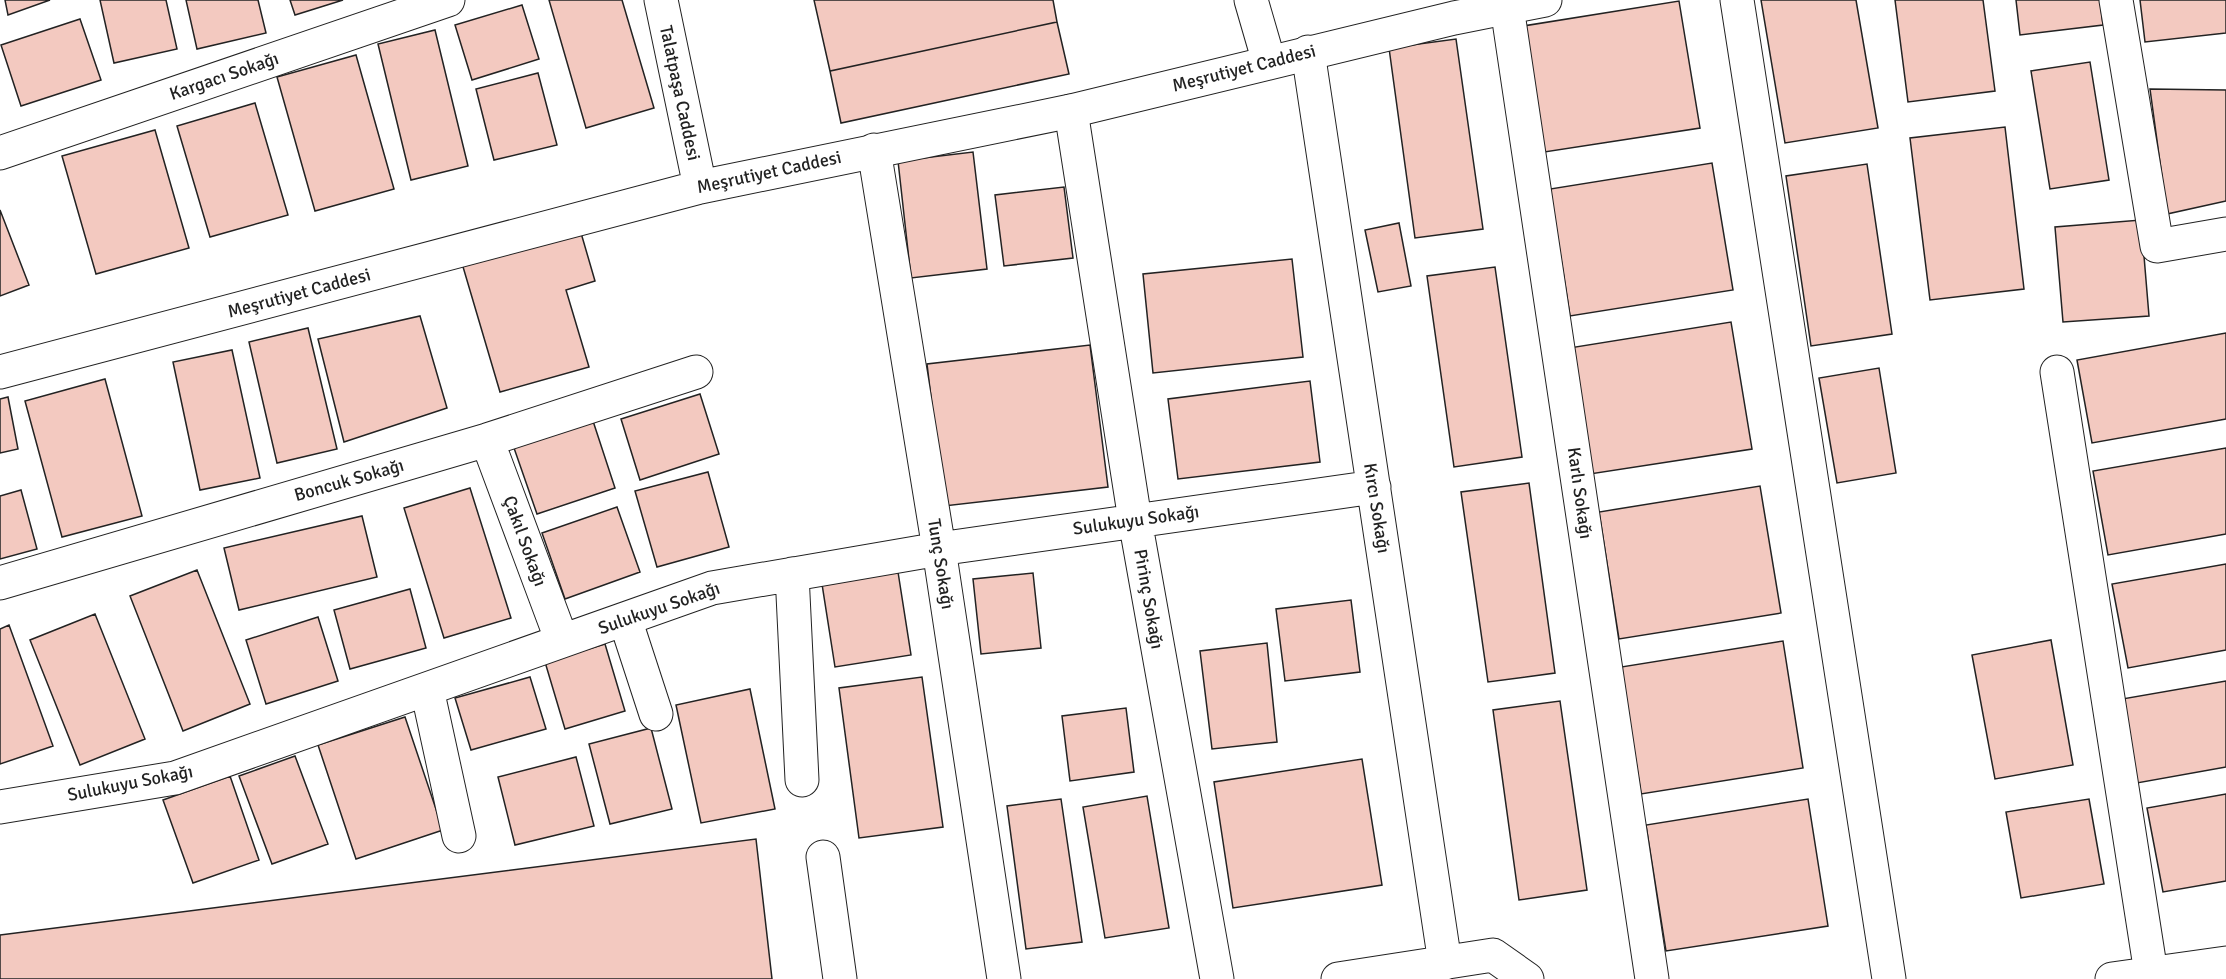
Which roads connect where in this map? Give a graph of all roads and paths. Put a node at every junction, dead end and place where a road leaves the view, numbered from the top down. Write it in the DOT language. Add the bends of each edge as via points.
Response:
graph roads {
  1 [pos="448,0"];
  2 [pos="661,0"];
  3 [pos="1251,0"];
  4 [pos="1545,0"];
  5 [pos="1737,0"];
  6 [pos="2115,0"];
  7 [pos="1507,8"];
  8 [pos="1452,9"];
  9 [pos="1308,52"];
  10 [pos="1269,62"];
  11 [pos="1071,111"];
  12 [pos="874,150"];
  13 [pos="0,153"];
  14 [pos="700,187"];
  15 [pos="2226,234"];
  16 [pos="0,372"];
  17 [pos="696,372"];
  18 [pos="2057,372"];
  19 [pos="487,440"];
  20 [pos="1374,487"];
  21 [pos="1135,520"];
  22 [pos="939,549"];
  23 [pos="792,574"];
  24 [pos="0,583"];
  25 [pos="625,619"];
  26 [pos="562,642"];
  27 [pos="427,689"];
  28 [pos="656,714"];
  29 [pos="801,780"];
  30 [pos="0,807"];
  31 [pos="459,836"];
  32 [pos="823,857"];
  33 [pos="1445,963"];
  34 [pos="2226,963"];
  35 [pos="2151,973"];
  36 [pos="840,979"];
  37 [pos="1004,979"];
  38 [pos="1217,979"];
  39 [pos="1338,979"];
  40 [pos="1527,979"];
  41 [pos="1652,979"];
  42 [pos="1889,979"];
  43 [pos="2112,979"];
  1 -- 13 [label="street, Kargacı Sokağı"];
  2 -- 14 [label="street, Talatpaşa Caddesi"];
  3 -- 10 [label="street"];
  4 -- 7 [label="street, Meşrutiyet Caddesi"];
  5 -- 42 [label="street"];
  6 -- 15 [label="street" via="2157,246"];
  7 -- 8 [label="street, Meşrutiyet Caddesi"];
  7 -- 41 [label="street, Karlı Sokağı"];
  8 -- 9 [label="street, Meşrutiyet Caddesi"];
  9 -- 10 [label="street, Meşrutiyet Caddesi"];
  9 -- 20 [label="street, Kırcı Sokağı"];
  10 -- 11 [label="street, Meşrutiyet Caddesi"];
  11 -- 12 [label="street, Meşrutiyet Caddesi"];
  11 -- 21 [label="street, Pirinç Sokağı"];
  12 -- 14 [label="street, Meşrutiyet Caddesi"];
  12 -- 22 [label="street, Tunç Sokağı"];
  14 -- 16 [label="street, Meşrutiyet Caddesi"];
  17 -- 19 [label="street, Boncuk Sokağı"];
  18 -- 35 [label="street"];
  19 -- 24 [label="street, Boncuk Sokağı"];
  19 -- 26 [label="street, Çakıl Sokağı"];
  20 -- 21 [label="street, Sulukuyu Sokağı"];
  20 -- 33 [label="street, Kırcı Sokağı"];
  21 -- 22 [label="street, Sulukuyu Sokağı"];
  21 -- 38 [label="street, Pirinç Sokağı"];
  22 -- 23 [label="street, Sulukuyu Sokağı"];
  22 -- 37 [label="street, Tunç Sokağı"];
  23 -- 25 [label="street, Sulukuyu Sokağı" via="712,588"];
  23 -- 29 [label="street"];
  25 -- 26 [label="street, Sulukuyu Sokağı"];
  25 -- 28 [label="street"];
  26 -- 27 [label="street, Sulukuyu Sokağı"];
  27 -- 30 [label="street, Sulukuyu Sokağı" via="175,778"];
  27 -- 31 [label="street"];
  32 -- 36 [label="street"];
  33 -- 39 [label="street"];
  33 -- 40 [label="street" via="1493,955"];
  34 -- 35 [label="street"];
  35 -- 43 [label="street"];
}
